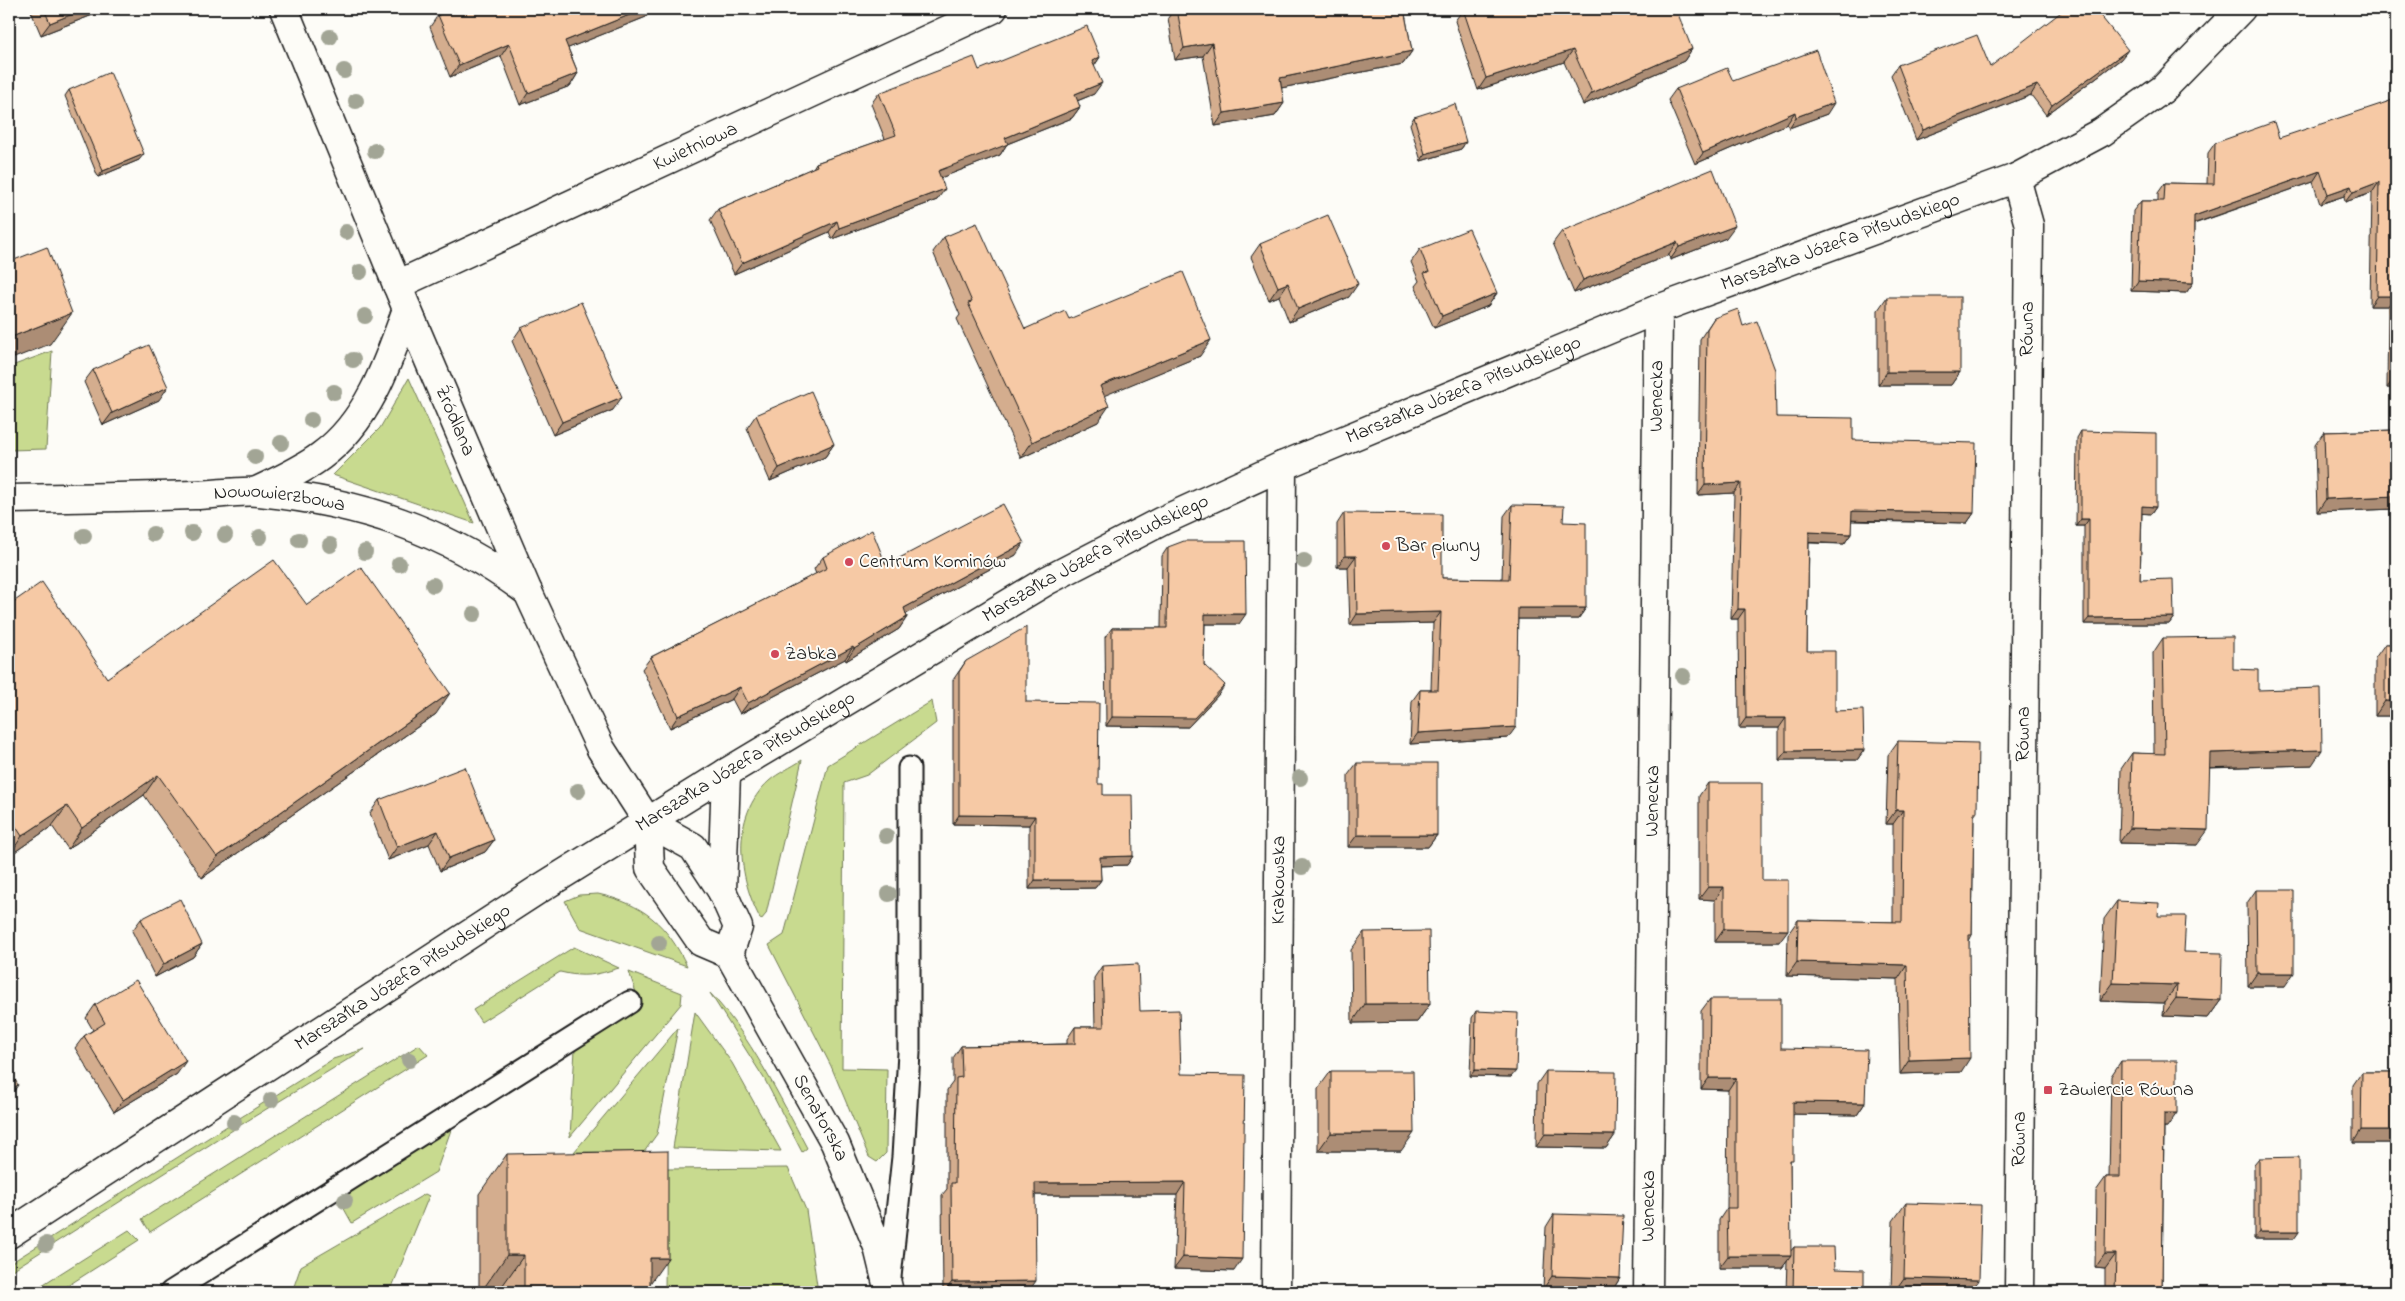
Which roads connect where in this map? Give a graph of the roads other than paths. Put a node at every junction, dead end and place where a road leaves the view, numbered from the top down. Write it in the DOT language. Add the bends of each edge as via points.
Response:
graph roads {
  1 [pos="284,9"];
  2 [pos="993,9"];
  3 [pos="2241,9"];
  4 [pos="2016,178"];
  5 [pos="402,297"];
  6 [pos="1658,309"];
  7 [pos="1282,466"];
  8 [pos="257,491"];
  9 [pos="9,499"];
  10 [pos="528,592"];
  11 [pos="909,768"];
  12 [pos="726,773"];
  13 [pos="648,822"];
  14 [pos="722,891"];
  15 [pos="729,954"];
  16 [pos="630,1002"];
  17 [pos="9,1234"];
  18 [pos="889,1291"];
  19 [pos="171,1292"];
  20 [pos="1276,1292"];
  21 [pos="1648,1292"];
  22 [pos="2018,1292"];
  1 -- 5 [label="street, Źródlana"];
  2 -- 5 [label="street, Kwietniowa"];
  3 -- 4 [label="street, Marszałka Józefa Piłsudskiego" via="2163,89 2102,132"];
  4 -- 6 [label="street, Marszałka Józefa Piłsudskiego"];
  4 -- 22 [label="street, Równa" via="2029,225"];
  5 -- 8 [label="street" via="390,357 355,422 320,457"];
  5 -- 10 [label="street, Źródlana"];
  6 -- 7 [label="street, Marszałka Józefa Piłsudskiego"];
  6 -- 21 [label="street, Wenecka"];
  7 -- 12 [label="street, Marszałka Józefa Piłsudskiego" via="1162,521 1048,580"];
  7 -- 20 [label="street, Krakowska"];
  8 -- 9 [label="street, Nowowierzbowa"];
  8 -- 10 [label="street, Nowowierzbowa" via="374,512 473,554"];
  10 -- 13 [label="street, Źródlana" via="601,749"];
  11 -- 18 [label="lane" via="909,1052 903,1157"];
  12 -- 13 [label="street, Marszałka Józefa Piłsudskiego"];
  12 -- 14 [label="street"];
  13 -- 14 [label="street" via="693,847"];
  13 -- 15 [label="street" via="650,868 701,942"];
  13 -- 17 [label="street, Marszałka Józefa Piłsudskiego" via="536,891"];
  14 -- 15 [label="street" via="738,927"];
  15 -- 18 [label="street, Senatorska" via="835,1143 878,1247"];
  16 -- 19 [label="lane"];
}
